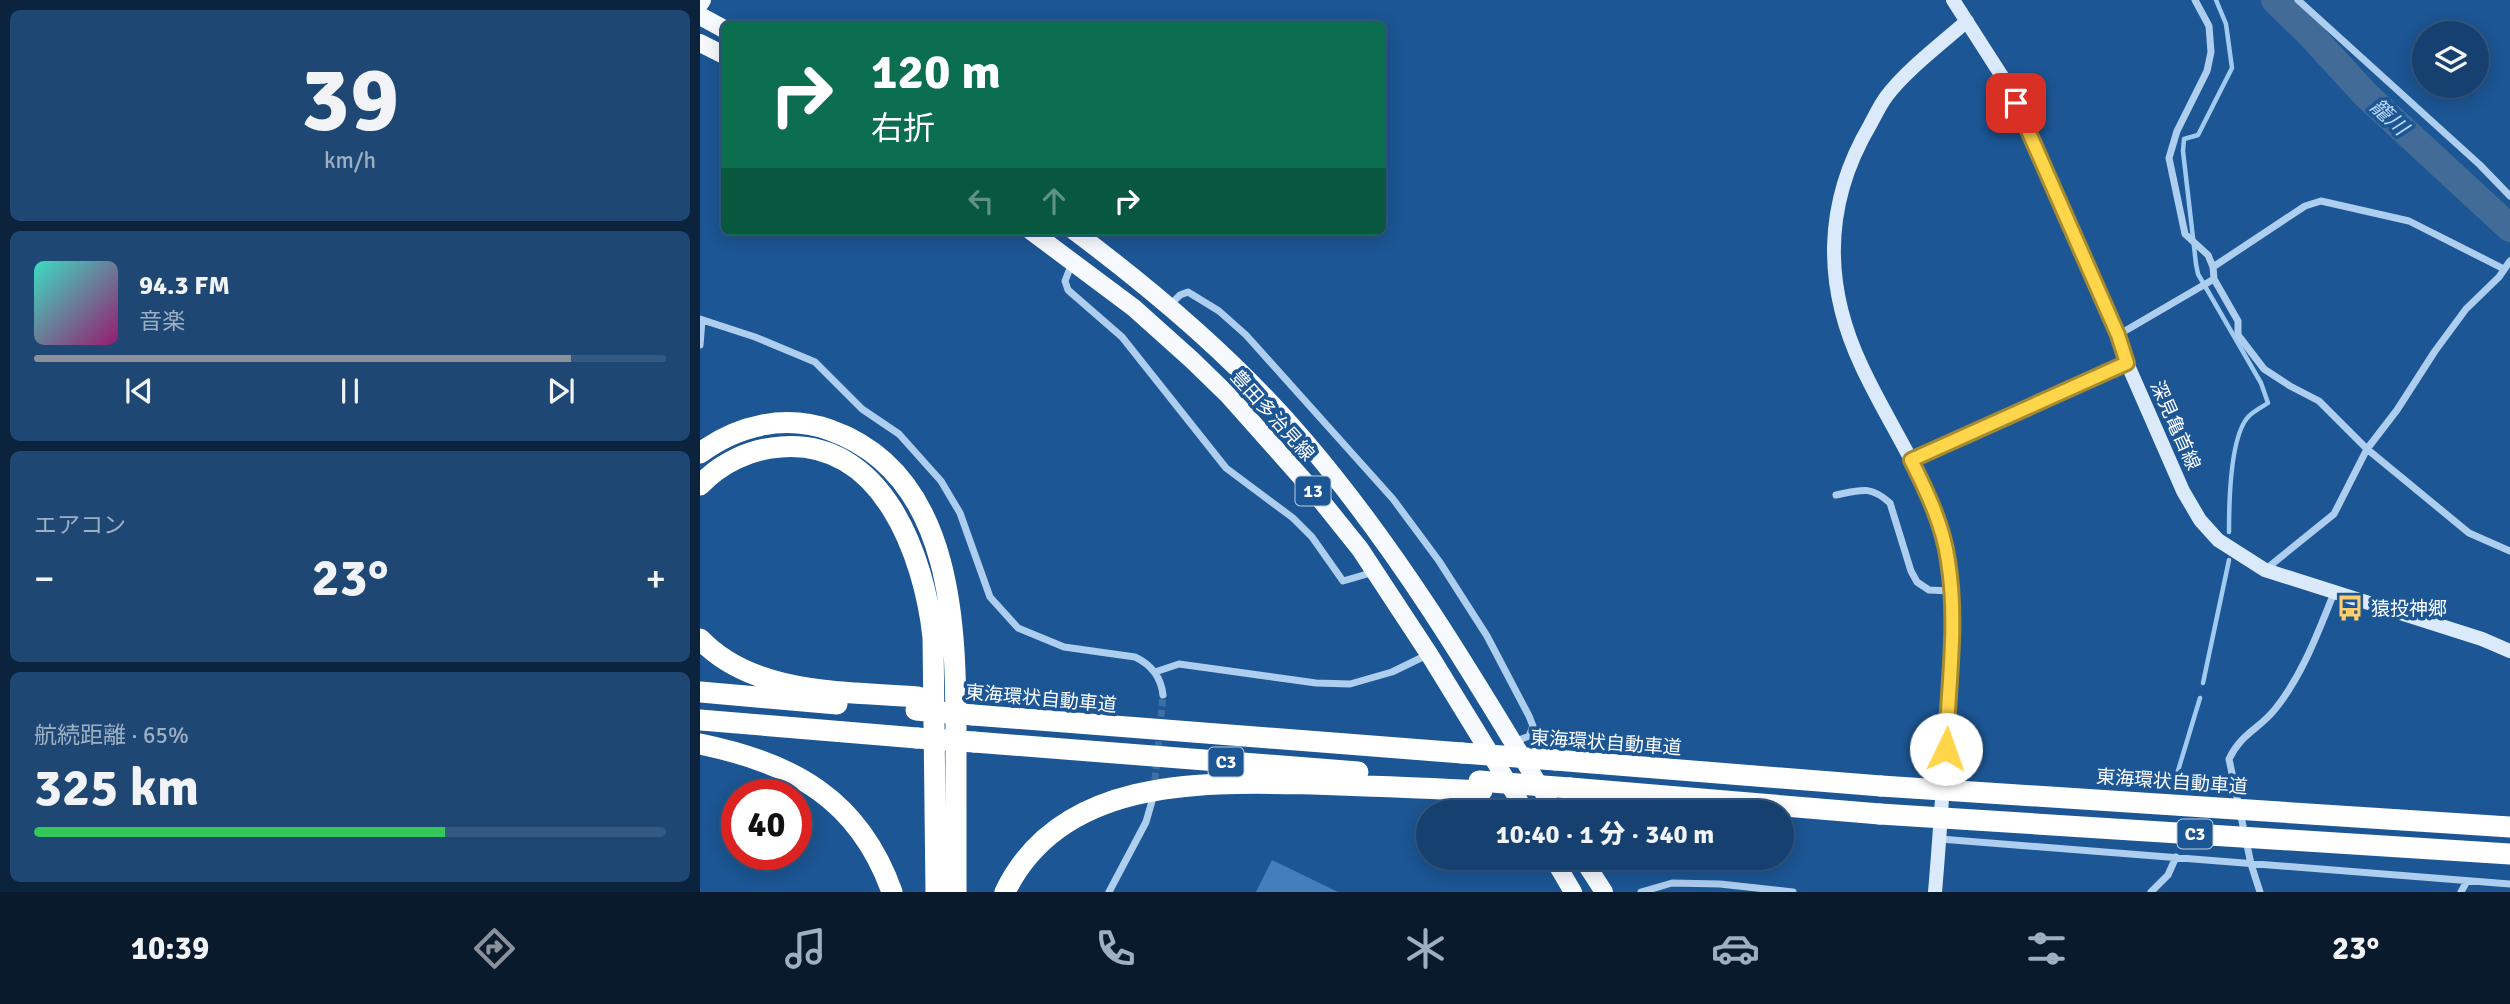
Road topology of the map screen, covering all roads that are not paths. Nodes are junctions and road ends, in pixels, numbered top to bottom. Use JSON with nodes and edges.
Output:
{"nodes":[{"id":1,"x":1953,"y":0,"type":"edge"},
{"id":2,"x":2195,"y":0,"type":"edge"},
{"id":3,"x":2298,"y":0,"type":"edge"},
{"id":4,"x":700,"y":16,"type":"edge"},
{"id":5,"x":1967,"y":22,"type":"junction"},
{"id":6,"x":721,"y":27,"type":"edge"},
{"id":7,"x":700,"y":43,"type":"edge"},
{"id":8,"x":721,"y":54,"type":"edge"},
{"id":9,"x":2510,"y":196,"type":"edge"},
{"id":10,"x":1037,"y":235,"type":"edge"},
{"id":11,"x":1079,"y":235,"type":"edge"},
{"id":12,"x":1073,"y":261,"type":"junction"},
{"id":13,"x":2507,"y":264,"type":"edge"},
{"id":14,"x":2213,"y":267,"type":"junction"},
{"id":15,"x":2212,"y":280,"type":"junction"},
{"id":16,"x":1169,"y":306,"type":"junction"},
{"id":17,"x":701,"y":320,"type":"edge"},
{"id":18,"x":2118,"y":335,"type":"junction"},
{"id":19,"x":700,"y":345,"type":"edge"},
{"id":20,"x":2127,"y":363,"type":"junction"},
{"id":21,"x":2367,"y":449,"type":"junction"},
{"id":22,"x":700,"y":453,"type":"edge"},
{"id":23,"x":1911,"y":460,"type":"junction"},
{"id":24,"x":700,"y":485,"type":"edge"},
{"id":25,"x":1836,"y":495,"type":"dead end"},
{"id":26,"x":2510,"y":551,"type":"edge"},
{"id":27,"x":2265,"y":570,"type":"junction"},
{"id":28,"x":1375,"y":572,"type":"junction"},
{"id":29,"x":1952,"y":591,"type":"junction"},
{"id":30,"x":2334,"y":593,"type":"junction"},
{"id":31,"x":700,"y":639,"type":"edge"},
{"id":32,"x":2510,"y":651,"type":"edge"},
{"id":33,"x":1429,"y":654,"type":"junction"},
{"id":34,"x":1156,"y":672,"type":"junction"},
{"id":35,"x":700,"y":692,"type":"edge"},
{"id":36,"x":1163,"y":695,"type":"tunnel mouth"},
{"id":37,"x":917,"y":704,"type":"junction"},
{"id":38,"x":700,"y":720,"type":"edge"},
{"id":39,"x":1514,"y":743,"type":"junction"},
{"id":40,"x":700,"y":744,"type":"edge"},
{"id":41,"x":1481,"y":786,"type":"junction"},
{"id":42,"x":1519,"y":800,"type":"edge"},
{"id":43,"x":1548,"y":800,"type":"edge"},
{"id":44,"x":1153,"y":801,"type":"tunnel mouth"},
{"id":45,"x":2510,"y":827,"type":"edge"},
{"id":46,"x":1940,"y":839,"type":"junction"},
{"id":47,"x":2510,"y":854,"type":"edge"},
{"id":48,"x":2176,"y":857,"type":"junction"},
{"id":49,"x":2251,"y":864,"type":"junction"},
{"id":50,"x":1560,"y":870,"type":"edge"},
{"id":51,"x":1590,"y":870,"type":"edge"},
{"id":52,"x":2467,"y":881,"type":"junction"},
{"id":53,"x":2510,"y":884,"type":"edge"},
{"id":54,"x":892,"y":892,"type":"edge"},
{"id":55,"x":936,"y":892,"type":"edge"},
{"id":56,"x":956,"y":892,"type":"edge"},
{"id":57,"x":1005,"y":892,"type":"edge"},
{"id":58,"x":1109,"y":892,"type":"edge"},
{"id":59,"x":1573,"y":892,"type":"edge"},
{"id":60,"x":1604,"y":892,"type":"edge"},
{"id":61,"x":1641,"y":892,"type":"edge"},
{"id":62,"x":1793,"y":892,"type":"edge"},
{"id":63,"x":1935,"y":892,"type":"edge"},
{"id":64,"x":2151,"y":892,"type":"edge"},
{"id":65,"x":2260,"y":892,"type":"edge"},
{"id":66,"x":2461,"y":892,"type":"edge"}],
"edges":[{"from":1,"to":5,"type":"street","name":"深見亀首線"},
{"from":2,"to":14,"type":"street"},
{"from":3,"to":9,"type":"street"},
{"from":4,"to":6,"type":"main road"},
{"from":5,"to":18,"type":"street","name":"深見亀首線"},
{"from":5,"to":23,"type":"street"},
{"from":7,"to":8,"type":"main road"},
{"from":10,"to":12,"type":"main road","name":"豊田多治見線","number":"13"},
{"from":11,"to":16,"type":"main road","name":"豊田多治見線","number":"13"},
{"from":12,"to":28,"type":"main road","name":"豊田多治見線","number":"13"},
{"from":12,"to":28,"type":"street"},
{"from":13,"to":14,"type":"street"},
{"from":13,"to":21,"type":"street"},
{"from":14,"to":15,"type":"street"},
{"from":15,"to":18,"type":"street"},
{"from":15,"to":21,"type":"street"},
{"from":16,"to":39,"type":"main road","name":"豊田多治見線","number":"13"},
{"from":16,"to":39,"type":"street"},
{"from":17,"to":19,"type":"street"},
{"from":17,"to":34,"type":"street"},
{"from":18,"to":20,"type":"street","name":"深見亀首線"},
{"from":20,"to":23,"type":"street"},
{"from":20,"to":27,"type":"street","name":"深見亀首線"},
{"from":21,"to":26,"type":"street"},
{"from":21,"to":27,"type":"street"},
{"from":22,"to":56,"type":"highway"},
{"from":23,"to":29,"type":"street"},
{"from":24,"to":55,"type":"highway"},
{"from":25,"to":29,"type":"street"},
{"from":27,"to":30,"type":"street","name":"深見亀首線"},
{"from":28,"to":33,"type":"main road","name":"豊田多治見線","number":"13"},
{"from":29,"to":46,"type":"street"},
{"from":30,"to":32,"type":"street","name":"深見亀首線"},
{"from":30,"to":49,"type":"street"},
{"from":31,"to":37,"type":"highway"},
{"from":33,"to":34,"type":"street"},
{"from":33,"to":42,"type":"main road","name":"豊田多治見線","number":"13"},
{"from":34,"to":36,"type":"street"},
{"from":35,"to":37,"type":"highway","name":"東海環状自動車道","number":"C3"},
{"from":37,"to":45,"type":"highway","name":"東海環状自動車道","number":"C3","bridge":true},
{"from":38,"to":41,"type":"highway","number":"C3","bridge":true},
{"from":39,"to":43,"type":"main road","name":"豊田多治見線","number":"13"},
{"from":40,"to":54,"type":"highway"},
{"from":41,"to":47,"type":"highway","number":"C3","bridge":true},
{"from":41,"to":57,"type":"highway"},
{"from":44,"to":58,"type":"street"},
{"from":46,"to":48,"type":"street"},
{"from":46,"to":63,"type":"street"},
{"from":48,"to":49,"type":"street"},
{"from":48,"to":64,"type":"street"},
{"from":49,"to":52,"type":"street"},
{"from":49,"to":65,"type":"street"},
{"from":50,"to":59,"type":"main road"},
{"from":51,"to":60,"type":"main road"},
{"from":52,"to":53,"type":"street"},
{"from":52,"to":66,"type":"street"},
{"from":61,"to":62,"type":"street"}]}
